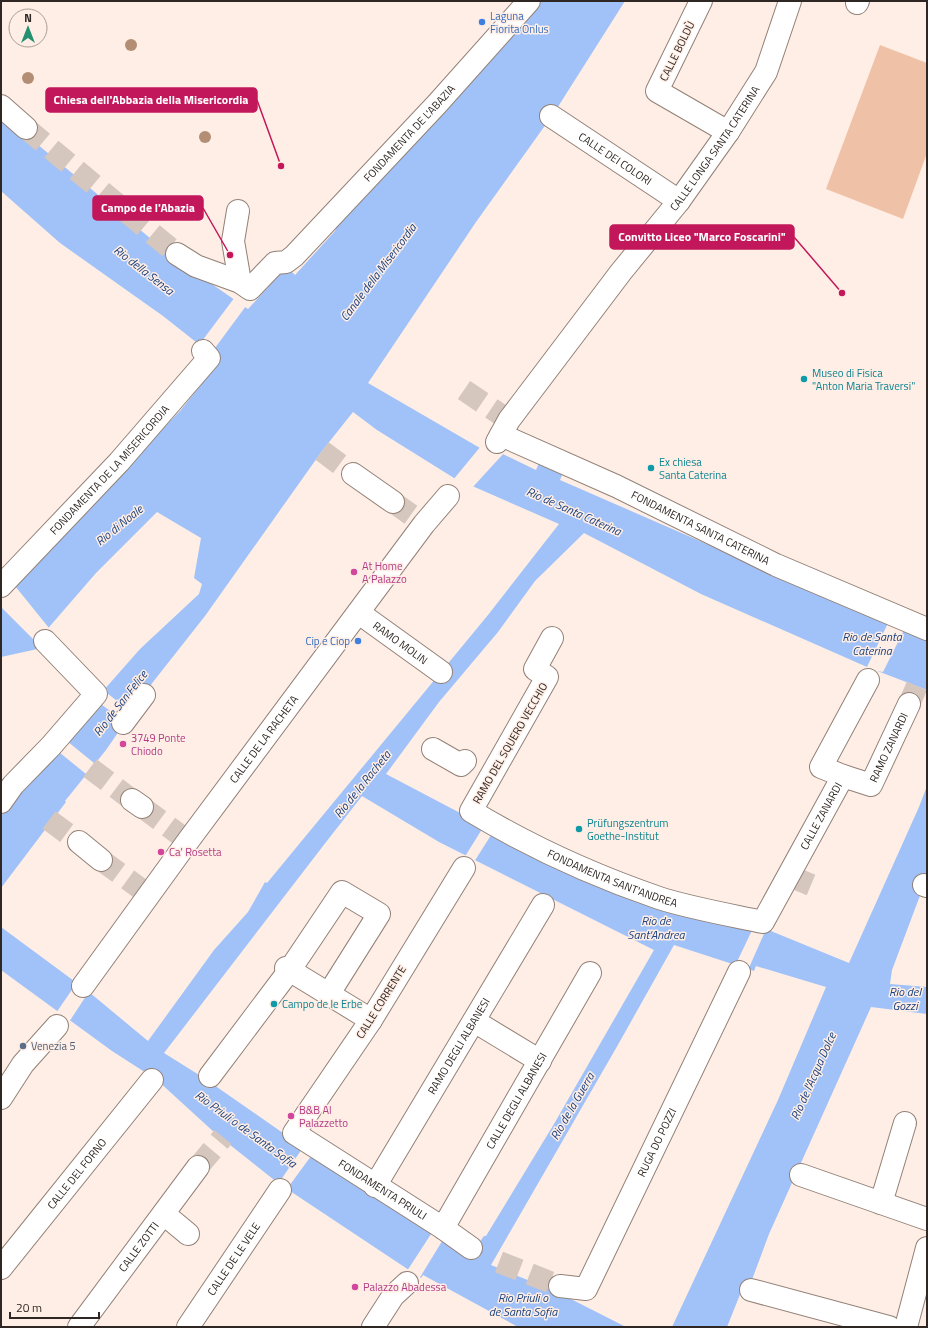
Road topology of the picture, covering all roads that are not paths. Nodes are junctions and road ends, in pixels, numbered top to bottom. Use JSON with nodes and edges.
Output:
{"nodes":[{"id":1,"x":529,"y":1,"type":"edge"},
{"id":2,"x":701,"y":1,"type":"edge"},
{"id":3,"x":790,"y":1,"type":"edge"},
{"id":4,"x":1,"y":106,"type":"edge"},
{"id":5,"x":551,"y":116,"type":"dead end"},
{"id":6,"x":26,"y":128,"type":"tunnel mouth"},
{"id":7,"x":728,"y":132,"type":"junction"},
{"id":8,"x":679,"y":201,"type":"junction"},
{"id":9,"x":238,"y":211,"type":"dead end"},
{"id":10,"x":177,"y":254,"type":"tunnel mouth"},
{"id":11,"x":240,"y":282,"type":"junction"},
{"id":12,"x":203,"y":351,"type":"dead end"},
{"id":13,"x":499,"y":438,"type":"joint"},
{"id":14,"x":353,"y":474,"type":"tunnel mouth"},
{"id":15,"x":448,"y":496,"type":"dead end"},
{"id":16,"x":393,"y":502,"type":"tunnel mouth"},
{"id":17,"x":1,"y":586,"type":"edge"},
{"id":18,"x":359,"y":613,"type":"junction"},
{"id":19,"x":927,"y":629,"type":"edge"},
{"id":20,"x":552,"y":638,"type":"dead end"},
{"id":21,"x":45,"y":641,"type":"dead end"},
{"id":22,"x":441,"y":672,"type":"dead end"},
{"id":23,"x":868,"y":680,"type":"dead end"},
{"id":24,"x":144,"y":694,"type":"dead end"},
{"id":25,"x":909,"y":704,"type":"tunnel mouth"},
{"id":26,"x":123,"y":723,"type":"dead end"},
{"id":27,"x":433,"y":749,"type":"dead end"},
{"id":28,"x":465,"y":761,"type":"dead end"},
{"id":29,"x":843,"y":776,"type":"junction"},
{"id":30,"x":1,"y":802,"type":"edge"},
{"id":31,"x":471,"y":811,"type":"joint"},
{"id":32,"x":79,"y":842,"type":"tunnel mouth"},
{"id":33,"x":100,"y":860,"type":"tunnel mouth"},
{"id":34,"x":464,"y":868,"type":"dead end"},
{"id":35,"x":542,"y":905,"type":"dead end"},
{"id":36,"x":763,"y":922,"type":"joint"},
{"id":37,"x":287,"y":969,"type":"junction"},
{"id":38,"x":590,"y":972,"type":"dead end"},
{"id":39,"x":739,"y":972,"type":"dead end"},
{"id":40,"x":83,"y":986,"type":"dead end"},
{"id":41,"x":328,"y":995,"type":"junction"},
{"id":42,"x":371,"y":1020,"type":"junction"},
{"id":43,"x":474,"y":1021,"type":"junction"},
{"id":44,"x":57,"y":1026,"type":"dead end"},
{"id":45,"x":540,"y":1061,"type":"junction"},
{"id":46,"x":210,"y":1076,"type":"dead end"},
{"id":47,"x":152,"y":1080,"type":"dead end"},
{"id":48,"x":1,"y":1098,"type":"edge"},
{"id":49,"x":905,"y":1123,"type":"dead end"},
{"id":50,"x":294,"y":1133,"type":"joint"},
{"id":51,"x":198,"y":1167,"type":"tunnel mouth"},
{"id":52,"x":801,"y":1175,"type":"dead end"},
{"id":53,"x":375,"y":1186,"type":"junction"},
{"id":54,"x":280,"y":1190,"type":"dead end"},
{"id":55,"x":881,"y":1203,"type":"junction"},
{"id":56,"x":164,"y":1214,"type":"junction"},
{"id":57,"x":927,"y":1219,"type":"edge"},
{"id":58,"x":443,"y":1228,"type":"junction"},
{"id":59,"x":188,"y":1234,"type":"dead end"},
{"id":60,"x":471,"y":1248,"type":"dead end"},
{"id":61,"x":927,"y":1248,"type":"edge"},
{"id":62,"x":1,"y":1268,"type":"edge"},
{"id":63,"x":407,"y":1283,"type":"dead end"},
{"id":64,"x":560,"y":1286,"type":"tunnel mouth"},
{"id":65,"x":751,"y":1290,"type":"dead end"},
{"id":66,"x":843,"y":1322,"type":"edge"},
{"id":67,"x":79,"y":1327,"type":"edge"},
{"id":68,"x":188,"y":1327,"type":"edge"},
{"id":69,"x":373,"y":1327,"type":"edge"},
{"id":70,"x":889,"y":1327,"type":"edge"},
{"id":71,"x":906,"y":1327,"type":"edge"}],
"edges":[{"from":1,"to":11,"type":"street","name":"FONDAMENTA DE L'ABAZIA"},
{"from":2,"to":7,"type":"street","name":"CALLE BOLDÙ"},
{"from":3,"to":7,"type":"street","name":"CALLE LONGA SANTA CATERINA"},
{"from":4,"to":6,"type":"street"},
{"from":5,"to":8,"type":"street","name":"CALLE DEI COLORI"},
{"from":7,"to":8,"type":"street","name":"CALLE LONGA SANTA CATERINA"},
{"from":8,"to":13,"type":"street","name":"CALLE LONGA SANTA CATERINA"},
{"from":9,"to":11,"type":"street"},
{"from":10,"to":11,"type":"street"},
{"from":12,"to":17,"type":"street","name":"FONDAMENTA DE LA MISERICORDIA"},
{"from":13,"to":19,"type":"street","name":"FONDAMENTA SANTA CATERINA"},
{"from":14,"to":16,"type":"street"},
{"from":15,"to":18,"type":"street","name":"CALLE DE LA RACHETA"},
{"from":18,"to":22,"type":"street","name":"RAMO MOLIN"},
{"from":18,"to":40,"type":"street","name":"CALLE DE LA RACHETA"},
{"from":20,"to":31,"type":"street","name":"RAMO DEL SQUERO VECCHIO"},
{"from":21,"to":30,"type":"street"},
{"from":23,"to":29,"type":"street","name":"CALLE ZANARDI"},
{"from":24,"to":26,"type":"street"},
{"from":25,"to":29,"type":"street","name":"RAMO ZANARDI"},
{"from":27,"to":28,"type":"street"},
{"from":29,"to":36,"type":"street","name":"CALLE ZANARDI"},
{"from":31,"to":36,"type":"street","name":"FONDAMENTA SANT'ANDREA"},
{"from":32,"to":33,"type":"street"},
{"from":34,"to":42,"type":"street","name":"CALLE CORRENTE"},
{"from":35,"to":43,"type":"street","name":"RAMO DEGLI ALBANESI"},
{"from":37,"to":41,"type":"street"},
{"from":37,"to":41,"type":"street"},
{"from":37,"to":46,"type":"street"},
{"from":38,"to":45,"type":"street","name":"CALLE DEGLI ALBANESI"},
{"from":39,"to":64,"type":"street","name":"RUGA DO POZZI"},
{"from":41,"to":42,"type":"street"},
{"from":42,"to":50,"type":"street","name":"CALLE CORRENTE"},
{"from":43,"to":45,"type":"street"},
{"from":43,"to":53,"type":"street","name":"RAMO DEGLI ALBANESI"},
{"from":44,"to":48,"type":"street"},
{"from":45,"to":58,"type":"street","name":"CALLE DEGLI ALBANESI"},
{"from":47,"to":62,"type":"street","name":"CALLE DEL FORNO"},
{"from":49,"to":55,"type":"street"},
{"from":50,"to":53,"type":"street","name":"FONDAMENTA PRIULI"},
{"from":51,"to":56,"type":"street","name":"CALLE ZOTTI"},
{"from":52,"to":55,"type":"street"},
{"from":53,"to":58,"type":"street","name":"FONDAMENTA PRIULI"},
{"from":54,"to":68,"type":"street","name":"CALLE DE LE VELE"},
{"from":55,"to":57,"type":"street"},
{"from":56,"to":59,"type":"street"},
{"from":56,"to":67,"type":"street","name":"CALLE ZOTTI"},
{"from":58,"to":60,"type":"street","name":"FONDAMENTA PRIULI"},
{"from":61,"to":71,"type":"street"},
{"from":63,"to":69,"type":"street"},
{"from":65,"to":66,"type":"street"},
{"from":66,"to":70,"type":"street"}]}
